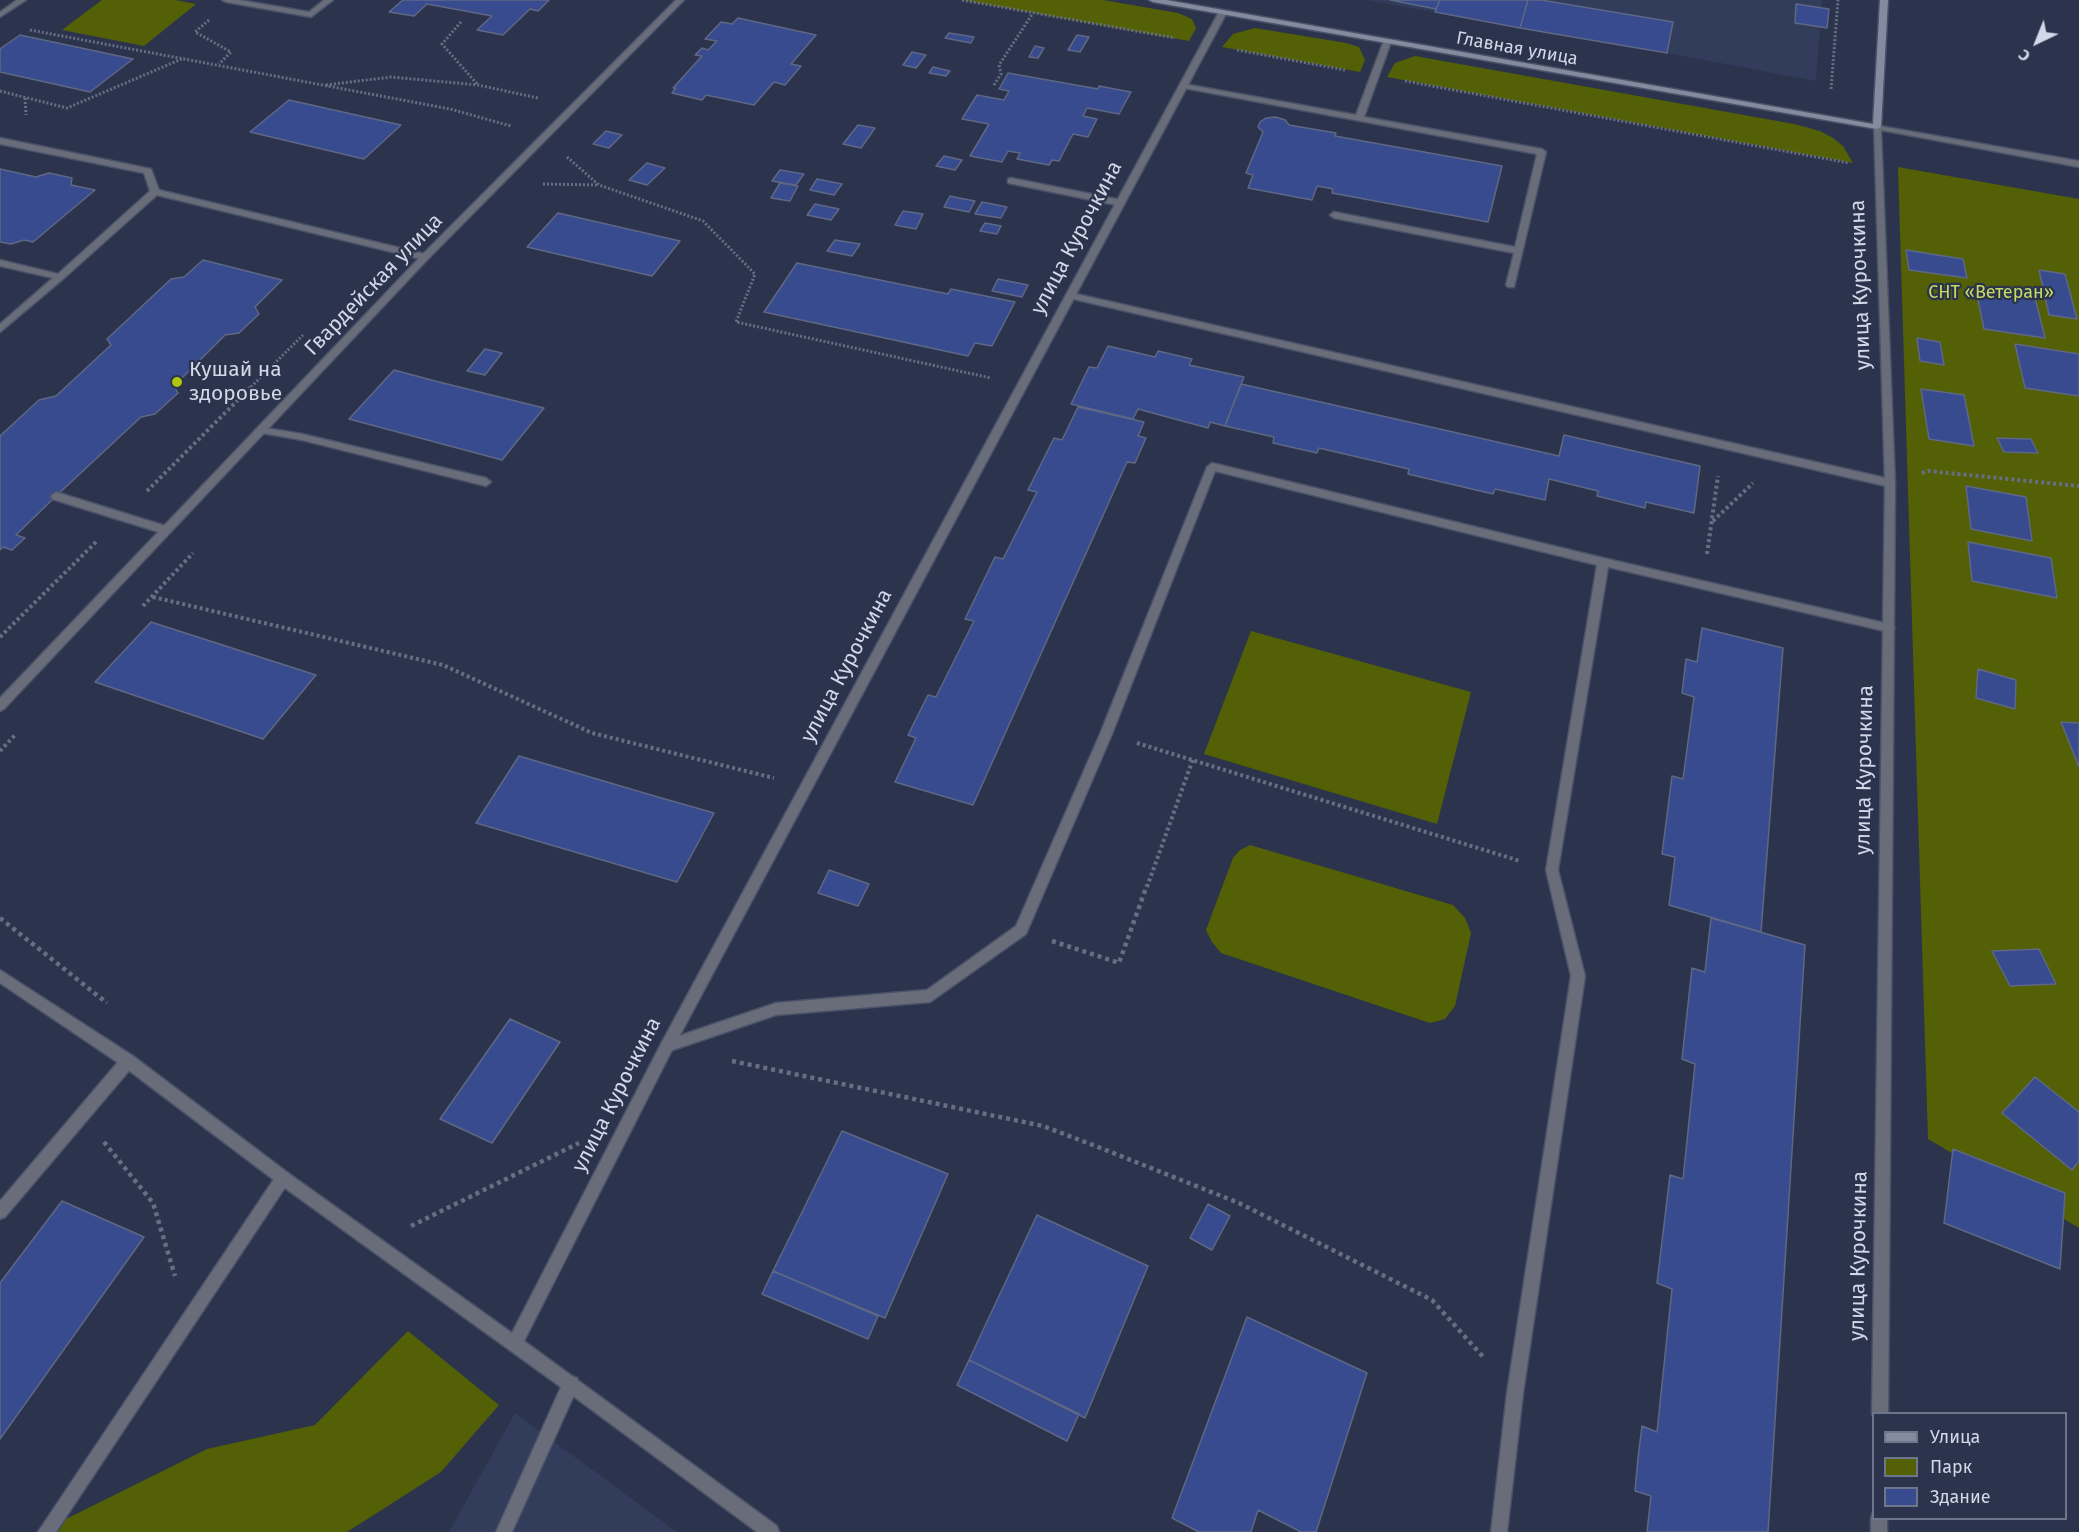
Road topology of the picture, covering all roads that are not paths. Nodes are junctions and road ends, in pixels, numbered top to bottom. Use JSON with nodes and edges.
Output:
{"nodes":[{"id":1,"x":22,"y":0,"type":"edge"},
{"id":2,"x":328,"y":0,"type":"edge"},
{"id":3,"x":680,"y":0,"type":"edge"},
{"id":4,"x":1153,"y":0,"type":"edge"},
{"id":5,"x":1884,"y":0,"type":"edge"},
{"id":6,"x":229,"y":1,"type":"edge"},
{"id":7,"x":1223,"y":12,"type":"junction"},
{"id":8,"x":0,"y":15,"type":"edge"},
{"id":9,"x":1388,"y":42,"type":"junction"},
{"id":10,"x":1184,"y":86,"type":"junction"},
{"id":11,"x":1359,"y":118,"type":"junction"},
{"id":12,"x":1877,"y":127,"type":"junction"},
{"id":13,"x":0,"y":141,"type":"edge"},
{"id":14,"x":2079,"y":164,"type":"edge"},
{"id":15,"x":1011,"y":181,"type":"dead end"},
{"id":16,"x":155,"y":192,"type":"junction"},
{"id":17,"x":1121,"y":203,"type":"junction"},
{"id":18,"x":1334,"y":215,"type":"dead end"},
{"id":19,"x":1519,"y":251,"type":"junction"},
{"id":20,"x":424,"y":257,"type":"junction"},
{"id":21,"x":0,"y":263,"type":"edge"},
{"id":22,"x":60,"y":277,"type":"junction"},
{"id":23,"x":1511,"y":285,"type":"dead end"},
{"id":24,"x":1072,"y":296,"type":"junction"},
{"id":25,"x":0,"y":330,"type":"edge"},
{"id":26,"x":260,"y":429,"type":"junction"},
{"id":27,"x":486,"y":482,"type":"dead end"},
{"id":28,"x":1890,"y":483,"type":"junction"},
{"id":29,"x":56,"y":496,"type":"dead end"},
{"id":30,"x":165,"y":530,"type":"junction"},
{"id":31,"x":1603,"y":562,"type":"junction"},
{"id":32,"x":1889,"y":628,"type":"junction"},
{"id":33,"x":0,"y":706,"type":"edge"},
{"id":34,"x":0,"y":976,"type":"edge"},
{"id":35,"x":667,"y":1046,"type":"junction"},
{"id":36,"x":128,"y":1061,"type":"junction"},
{"id":37,"x":283,"y":1178,"type":"junction"},
{"id":38,"x":0,"y":1212,"type":"edge"},
{"id":39,"x":515,"y":1344,"type":"junction"},
{"id":40,"x":571,"y":1384,"type":"junction"},
{"id":41,"x":1880,"y":1412,"type":"edge"},
{"id":42,"x":46,"y":1532,"type":"edge"},
{"id":43,"x":504,"y":1532,"type":"edge"},
{"id":44,"x":771,"y":1532,"type":"edge"},
{"id":45,"x":1499,"y":1532,"type":"edge"}],
"edges":[{"from":1,"to":8,"type":"street"},
{"from":2,"to":6,"type":"street"},
{"from":3,"to":20,"type":"street","name":"Гвардейская улица"},
{"from":4,"to":7,"type":"street","name":"Главная улица"},
{"from":5,"to":12,"type":"street"},
{"from":7,"to":9,"type":"street","name":"Главная улица"},
{"from":7,"to":10,"type":"street","name":"улица Курочкина"},
{"from":9,"to":11,"type":"street"},
{"from":9,"to":12,"type":"street","name":"Главная улица"},
{"from":10,"to":11,"type":"street"},
{"from":10,"to":17,"type":"street","name":"улица Курочкина"},
{"from":11,"to":19,"type":"street"},
{"from":12,"to":14,"type":"street"},
{"from":12,"to":28,"type":"street","name":"улица Курочкина"},
{"from":13,"to":16,"type":"street"},
{"from":15,"to":17,"type":"street"},
{"from":16,"to":20,"type":"street"},
{"from":16,"to":22,"type":"street"},
{"from":17,"to":24,"type":"street","name":"улица Курочкина"},
{"from":18,"to":19,"type":"street"},
{"from":19,"to":23,"type":"street"},
{"from":20,"to":26,"type":"street","name":"Гвардейская улица"},
{"from":21,"to":22,"type":"street"},
{"from":22,"to":25,"type":"street"},
{"from":24,"to":28,"type":"street"},
{"from":24,"to":35,"type":"street","name":"улица Курочкина"},
{"from":26,"to":27,"type":"street"},
{"from":26,"to":30,"type":"street","name":"Гвардейская улица"},
{"from":28,"to":32,"type":"street","name":"улица Курочкина"},
{"from":29,"to":30,"type":"street"},
{"from":30,"to":33,"type":"street","name":"Гвардейская улица"},
{"from":31,"to":32,"type":"street"},
{"from":31,"to":35,"type":"street"},
{"from":31,"to":45,"type":"street"},
{"from":32,"to":41,"type":"street","name":"улица Курочкина"},
{"from":34,"to":36,"type":"street"},
{"from":35,"to":39,"type":"street","name":"улица Курочкина"},
{"from":36,"to":37,"type":"street"},
{"from":36,"to":38,"type":"street"},
{"from":37,"to":39,"type":"street"},
{"from":37,"to":42,"type":"street"},
{"from":39,"to":40,"type":"street"},
{"from":40,"to":43,"type":"street"},
{"from":40,"to":44,"type":"street"}]}
